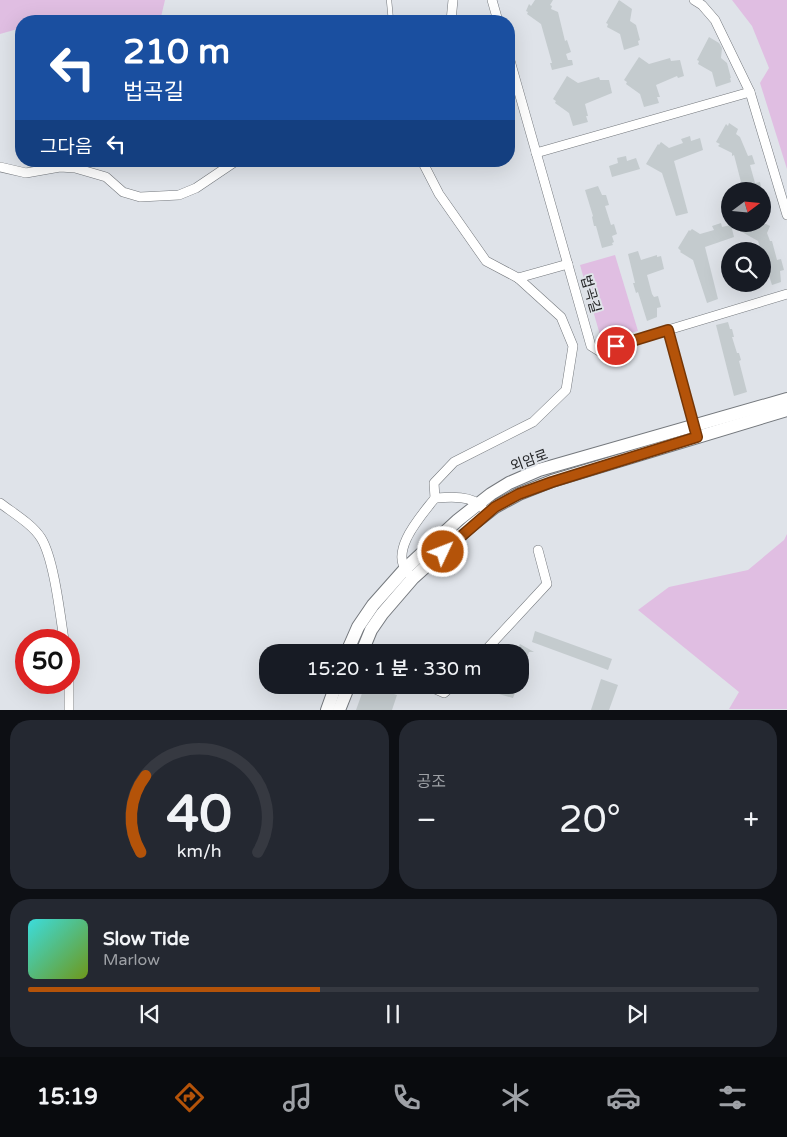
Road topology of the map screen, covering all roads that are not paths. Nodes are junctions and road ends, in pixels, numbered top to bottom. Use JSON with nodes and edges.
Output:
{"nodes":[{"id":1,"x":389,"y":0,"type":"edge"},
{"id":2,"x":453,"y":0,"type":"edge"},
{"id":3,"x":492,"y":0,"type":"edge"},
{"id":4,"x":694,"y":0,"type":"edge"},
{"id":5,"x":390,"y":15,"type":"edge"},
{"id":6,"x":452,"y":15,"type":"edge"},
{"id":7,"x":496,"y":15,"type":"edge"},
{"id":8,"x":515,"y":78,"type":"edge"},
{"id":9,"x":750,"y":92,"type":"junction"},
{"id":10,"x":536,"y":153,"type":"junction"},
{"id":11,"x":0,"y":167,"type":"edge"},
{"id":12,"x":60,"y":167,"type":"edge"},
{"id":13,"x":60,"y":167,"type":"edge"},
{"id":14,"x":227,"y":167,"type":"edge"},
{"id":15,"x":425,"y":167,"type":"edge"},
{"id":16,"x":787,"y":215,"type":"edge"},
{"id":17,"x":568,"y":264,"type":"junction"},
{"id":18,"x":518,"y":278,"type":"junction"},
{"id":19,"x":787,"y":294,"type":"edge"},
{"id":20,"x":668,"y":330,"type":"junction"},
{"id":21,"x":787,"y":399,"type":"edge"},
{"id":22,"x":787,"y":410,"type":"edge"},
{"id":23,"x":696,"y":432,"type":"junction"},
{"id":24,"x":435,"y":498,"type":"junction"},
{"id":25,"x":0,"y":503,"type":"edge"},
{"id":26,"x":483,"y":508,"type":"junction"},
{"id":27,"x":538,"y":550,"type":"dead end"},
{"id":28,"x":409,"y":574,"type":"junction"},
{"id":29,"x":62,"y":629,"type":"edge"},
{"id":30,"x":351,"y":644,"type":"edge"},
{"id":31,"x":365,"y":644,"type":"edge"},
{"id":32,"x":491,"y":644,"type":"edge"},
{"id":33,"x":69,"y":694,"type":"edge"},
{"id":34,"x":333,"y":694,"type":"edge"},
{"id":35,"x":345,"y":694,"type":"edge"},
{"id":36,"x":69,"y":710,"type":"edge"},
{"id":37,"x":327,"y":710,"type":"edge"},
{"id":38,"x":339,"y":710,"type":"edge"}],
"edges":[{"from":1,"to":5,"type":"lane"},
{"from":2,"to":6,"type":"street"},
{"from":3,"to":7,"type":"street"},
{"from":4,"to":9,"type":"street"},
{"from":8,"to":10,"type":"street"},
{"from":9,"to":10,"type":"street"},
{"from":9,"to":16,"type":"street"},
{"from":10,"to":17,"type":"street"},
{"from":11,"to":12,"type":"street"},
{"from":13,"to":14,"type":"street"},
{"from":15,"to":18,"type":"street"},
{"from":17,"to":18,"type":"street","name":"법곡길"},
{"from":17,"to":20,"type":"street","name":"법곡길"},
{"from":18,"to":24,"type":"street"},
{"from":19,"to":20,"type":"street"},
{"from":20,"to":23,"type":"street"},
{"from":21,"to":23,"type":"main road","name":"외암로"},
{"from":22,"to":23,"type":"main road","name":"외암로"},
{"from":23,"to":26,"type":"main road","name":"외암로"},
{"from":24,"to":26,"type":"street"},
{"from":24,"to":28,"type":"street"},
{"from":25,"to":29,"type":"street"},
{"from":26,"to":28,"type":"main road","name":"외암로"},
{"from":27,"to":32,"type":"street"},
{"from":28,"to":30,"type":"main road","name":"외암로"},
{"from":28,"to":31,"type":"main road","name":"외암로"},
{"from":33,"to":36,"type":"street"},
{"from":34,"to":37,"type":"main road"},
{"from":35,"to":38,"type":"main road"}]}
